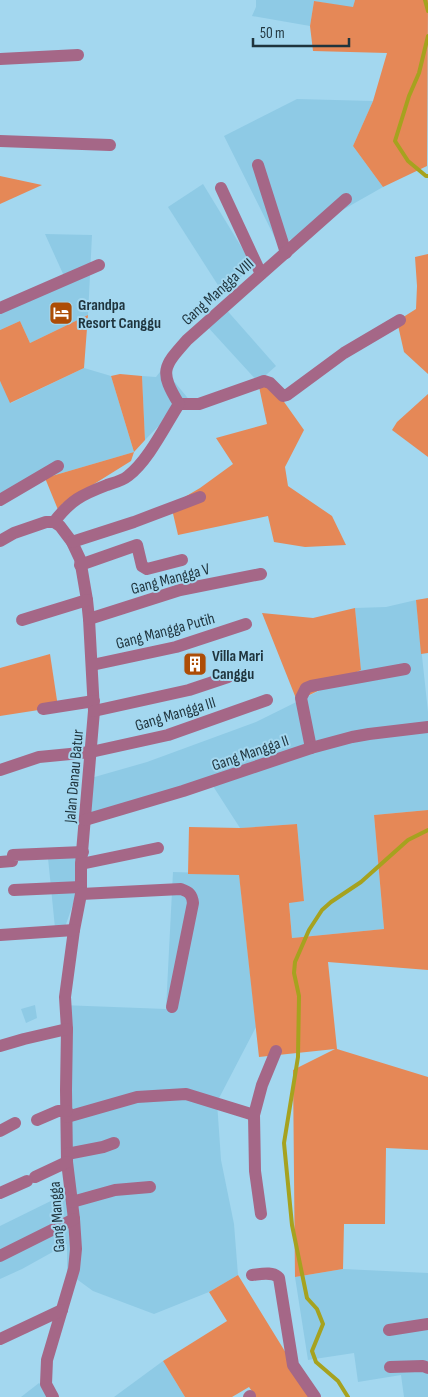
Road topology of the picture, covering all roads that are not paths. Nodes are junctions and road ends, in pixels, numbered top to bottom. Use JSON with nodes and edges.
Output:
{"nodes":[{"id":1,"x":78,"y":55,"type":"dead end"},
{"id":2,"x":0,"y":59,"type":"edge"},
{"id":3,"x":0,"y":141,"type":"edge"},
{"id":4,"x":110,"y":146,"type":"dead end"},
{"id":5,"x":258,"y":165,"type":"dead end"},
{"id":6,"x":221,"y":188,"type":"dead end"},
{"id":7,"x":346,"y":199,"type":"dead end"},
{"id":8,"x":286,"y":253,"type":"junction"},
{"id":9,"x":99,"y":265,"type":"dead end"},
{"id":10,"x":261,"y":274,"type":"junction"},
{"id":11,"x":0,"y":308,"type":"edge"},
{"id":12,"x":400,"y":320,"type":"dead end"},
{"id":13,"x":179,"y":404,"type":"junction"},
{"id":14,"x":58,"y":466,"type":"dead end"},
{"id":15,"x":200,"y":497,"type":"dead end"},
{"id":16,"x":0,"y":500,"type":"edge"},
{"id":17,"x":54,"y":522,"type":"junction"},
{"id":18,"x":0,"y":541,"type":"edge"},
{"id":19,"x":72,"y":542,"type":"junction"},
{"id":20,"x":182,"y":560,"type":"dead end"},
{"id":21,"x":80,"y":564,"type":"junction"},
{"id":22,"x":261,"y":574,"type":"dead end"},
{"id":23,"x":87,"y":600,"type":"junction"},
{"id":24,"x":89,"y":619,"type":"junction"},
{"id":25,"x":22,"y":620,"type":"dead end"},
{"id":26,"x":246,"y":624,"type":"dead end"},
{"id":27,"x":92,"y":665,"type":"junction"},
{"id":28,"x":405,"y":669,"type":"dead end"},
{"id":29,"x":228,"y":677,"type":"dead end"},
{"id":30,"x":267,"y":700,"type":"dead end"},
{"id":31,"x":94,"y":706,"type":"junction"},
{"id":32,"x":43,"y":708,"type":"dead end"},
{"id":33,"x":428,"y":727,"type":"edge"},
{"id":34,"x":311,"y":748,"type":"junction"},
{"id":35,"x":91,"y":752,"type":"junction"},
{"id":36,"x":0,"y":770,"type":"edge"},
{"id":37,"x":85,"y":820,"type":"junction"},
{"id":38,"x":158,"y":848,"type":"dead end"},
{"id":39,"x":82,"y":858,"type":"junction"},
{"id":40,"x":0,"y":862,"type":"edge"},
{"id":41,"x":14,"y":890,"type":"dead end"},
{"id":42,"x":81,"y":890,"type":"junction"},
{"id":43,"x":74,"y":930,"type":"junction"},
{"id":44,"x":0,"y":935,"type":"edge"},
{"id":45,"x":172,"y":1008,"type":"dead end"},
{"id":46,"x":67,"y":1029,"type":"junction"},
{"id":47,"x":0,"y":1046,"type":"edge"},
{"id":48,"x":276,"y":1051,"type":"dead end"},
{"id":49,"x":67,"y":1114,"type":"junction"},
{"id":50,"x":254,"y":1115,"type":"junction"},
{"id":51,"x":37,"y":1120,"type":"dead end"},
{"id":52,"x":14,"y":1123,"type":"dead end"},
{"id":53,"x":0,"y":1131,"type":"edge"},
{"id":54,"x":114,"y":1143,"type":"dead end"},
{"id":55,"x":67,"y":1158,"type":"junction"},
{"id":56,"x":150,"y":1187,"type":"dead end"},
{"id":57,"x":0,"y":1193,"type":"edge"},
{"id":58,"x":72,"y":1202,"type":"junction"},
{"id":59,"x":261,"y":1214,"type":"dead end"},
{"id":60,"x":74,"y":1219,"type":"junction"},
{"id":61,"x":0,"y":1256,"type":"edge"},
{"id":62,"x":252,"y":1275,"type":"dead end"},
{"id":63,"x":62,"y":1310,"type":"junction"},
{"id":64,"x":428,"y":1324,"type":"edge"},
{"id":65,"x":389,"y":1330,"type":"dead end"},
{"id":66,"x":0,"y":1340,"type":"edge"},
{"id":67,"x":390,"y":1368,"type":"dead end"},
{"id":68,"x":428,"y":1368,"type":"edge"},
{"id":69,"x":53,"y":1397,"type":"edge"},
{"id":70,"x":315,"y":1397,"type":"edge"}],
"edges":[{"from":1,"to":2,"type":"street"},
{"from":3,"to":4,"type":"street"},
{"from":5,"to":8,"type":"street"},
{"from":6,"to":10,"type":"street"},
{"from":7,"to":8,"type":"street","name":"Gang Mangga VIII"},
{"from":8,"to":10,"type":"street","name":"Gang Mangga VIII"},
{"from":9,"to":11,"type":"street"},
{"from":10,"to":13,"type":"street","name":"Gang Mangga VIII"},
{"from":12,"to":13,"type":"street"},
{"from":13,"to":17,"type":"street"},
{"from":14,"to":16,"type":"street"},
{"from":15,"to":19,"type":"street"},
{"from":17,"to":18,"type":"street"},
{"from":17,"to":19,"type":"street","name":"Jalan Danau Batur"},
{"from":19,"to":21,"type":"street","name":"Jalan Danau Batur"},
{"from":20,"to":21,"type":"street"},
{"from":21,"to":23,"type":"street","name":"Jalan Danau Batur"},
{"from":22,"to":24,"type":"street","name":"Gang Mangga V"},
{"from":23,"to":24,"type":"street","name":"Jalan Danau Batur"},
{"from":23,"to":25,"type":"street"},
{"from":24,"to":27,"type":"street","name":"Jalan Danau Batur"},
{"from":26,"to":27,"type":"street","name":"Gang Mangga Putih"},
{"from":27,"to":31,"type":"street","name":"Jalan Danau Batur"},
{"from":28,"to":34,"type":"street"},
{"from":29,"to":31,"type":"street"},
{"from":30,"to":35,"type":"street","name":"Gang Mangga III"},
{"from":31,"to":32,"type":"street"},
{"from":31,"to":35,"type":"street","name":"Jalan Danau Batur"},
{"from":33,"to":34,"type":"street","name":"Gang Mangga II"},
{"from":34,"to":37,"type":"street","name":"Gang Mangga II"},
{"from":35,"to":36,"type":"street","name":"Gang Mangga III"},
{"from":35,"to":37,"type":"street","name":"Jalan Danau Batur"},
{"from":37,"to":39,"type":"street","name":"Jalan Danau Batur"},
{"from":38,"to":39,"type":"street"},
{"from":39,"to":40,"type":"street"},
{"from":39,"to":42,"type":"street","name":"Jalan Danau Batur"},
{"from":41,"to":42,"type":"street"},
{"from":42,"to":43,"type":"street","name":"Jalan Danau Batur"},
{"from":42,"to":45,"type":"street"},
{"from":43,"to":44,"type":"street"},
{"from":43,"to":46,"type":"street","name":"Jalan Danau Batur"},
{"from":46,"to":47,"type":"street"},
{"from":46,"to":49,"type":"street","name":"Gang Mangga"},
{"from":48,"to":50,"type":"street"},
{"from":49,"to":50,"type":"street"},
{"from":49,"to":51,"type":"street"},
{"from":49,"to":55,"type":"street","name":"Gang Mangga"},
{"from":50,"to":59,"type":"street"},
{"from":52,"to":53,"type":"street"},
{"from":54,"to":55,"type":"street"},
{"from":55,"to":57,"type":"street"},
{"from":55,"to":58,"type":"street","name":"Gang Mangga"},
{"from":56,"to":58,"type":"street"},
{"from":58,"to":60,"type":"street","name":"Gang Mangga"},
{"from":60,"to":61,"type":"street"},
{"from":60,"to":63,"type":"street","name":"Gang Mangga"},
{"from":62,"to":70,"type":"street"},
{"from":63,"to":66,"type":"street"},
{"from":63,"to":69,"type":"street","name":"Gang Mangga"},
{"from":64,"to":65,"type":"street"},
{"from":67,"to":68,"type":"street"}]}
